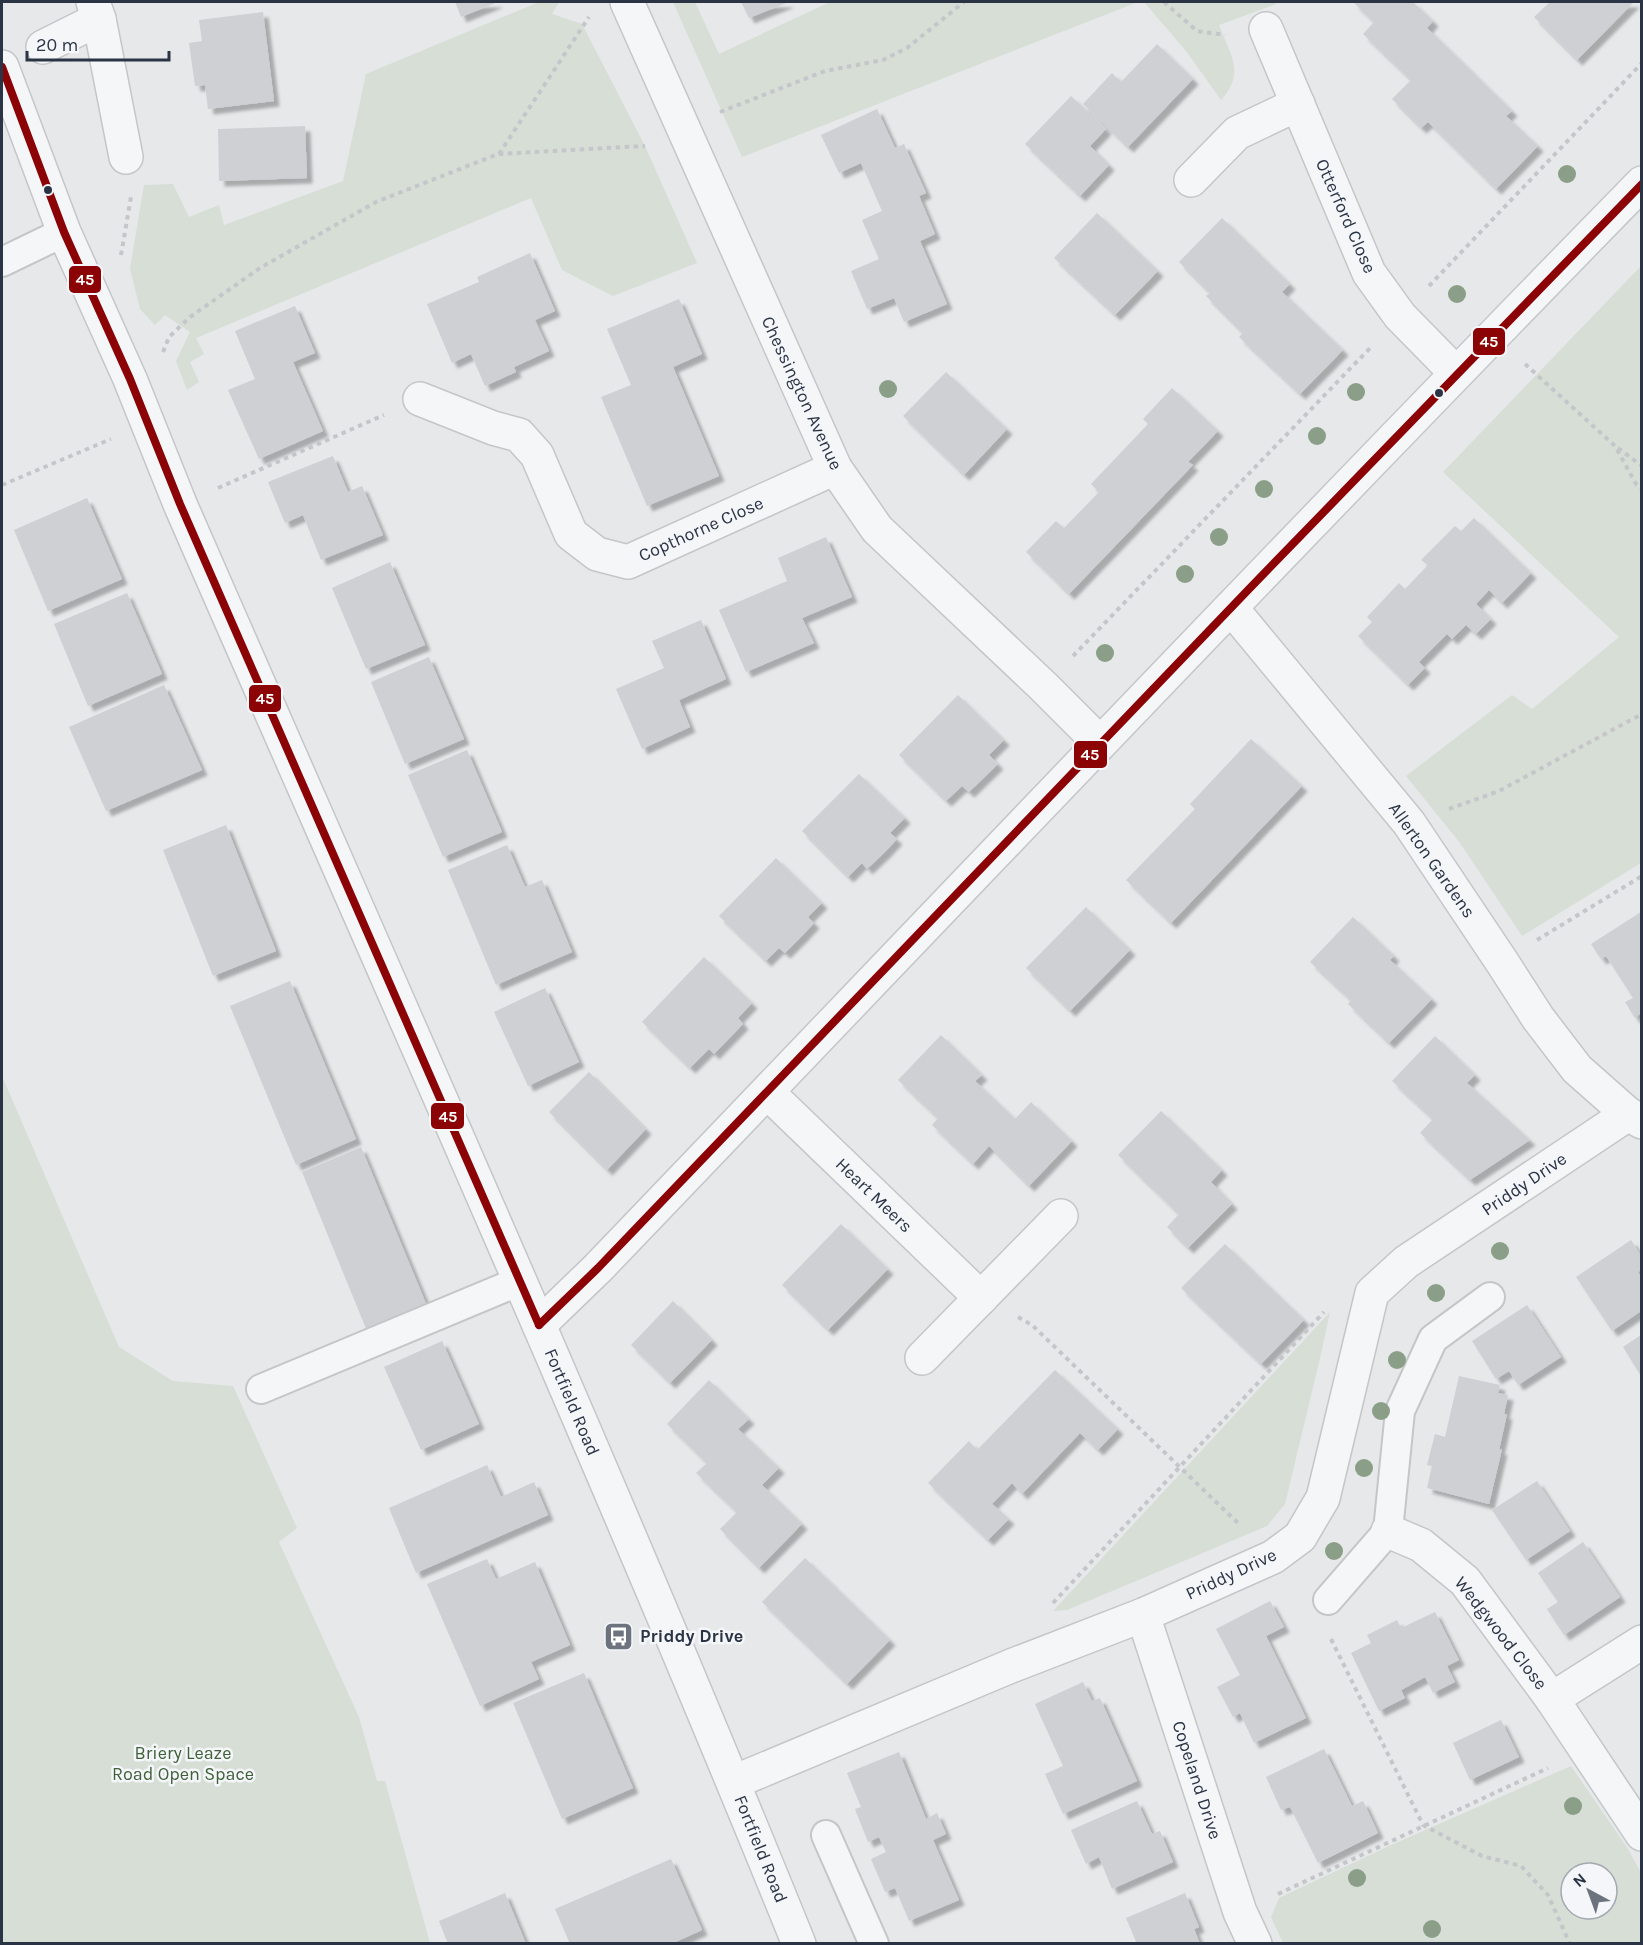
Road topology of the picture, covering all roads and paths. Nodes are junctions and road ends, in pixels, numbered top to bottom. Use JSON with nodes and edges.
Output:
{"nodes":[{"id":1,"x":627,"y":2,"type":"edge"},
{"id":2,"x":964,"y":2,"type":"edge"},
{"id":3,"x":596,"y":9,"type":"dead end"},
{"id":4,"x":96,"y":10,"type":"edge"},
{"id":5,"x":1266,"y":29,"type":"dead end"},
{"id":6,"x":43,"y":47,"type":"dead end"},
{"id":7,"x":1641,"y":63,"type":"edge"},
{"id":8,"x":2,"y":67,"type":"edge"},
{"id":9,"x":1298,"y":104,"type":"junction"},
{"id":10,"x":683,"y":129,"type":"junction"},
{"id":11,"x":498,"y":154,"type":"junction"},
{"id":12,"x":126,"y":157,"type":"joint"},
{"id":13,"x":1191,"y":180,"type":"dead end"},
{"id":14,"x":1641,"y":183,"type":"edge"},
{"id":15,"x":64,"y":232,"type":"junction"},
{"id":16,"x":120,"y":260,"type":"dead end"},
{"id":17,"x":2,"y":262,"type":"edge"},
{"id":18,"x":1400,"y":316,"type":"junction"},
{"id":19,"x":1494,"y":335,"type":"junction"},
{"id":20,"x":1456,"y":373,"type":"junction"},
{"id":21,"x":130,"y":379,"type":"junction"},
{"id":22,"x":420,"y":399,"type":"joint"},
{"id":23,"x":117,"y":436,"type":"dead end"},
{"id":24,"x":1615,"y":446,"type":"junction"},
{"id":25,"x":1641,"y":466,"type":"edge"},
{"id":26,"x":835,"y":468,"type":"junction"},
{"id":27,"x":2,"y":485,"type":"edge"},
{"id":28,"x":1641,"y":489,"type":"edge"},
{"id":29,"x":180,"y":504,"type":"junction"},
{"id":30,"x":1232,"y":609,"type":"junction"},
{"id":31,"x":1044,"y":687,"type":"junction"},
{"id":32,"x":1641,"y":714,"type":"edge"},
{"id":33,"x":1100,"y":742,"type":"junction"},
{"id":34,"x":1409,"y":823,"type":"junction"},
{"id":35,"x":1641,"y":876,"type":"edge"},
{"id":36,"x":1502,"y":962,"type":"junction"},
{"id":37,"x":767,"y":1092,"type":"junction"},
{"id":38,"x":1637,"y":1118,"type":"edge"},
{"id":39,"x":1061,"y":1216,"type":"dead end"},
{"id":40,"x":520,"y":1281,"type":"junction"},
{"id":41,"x":1372,"y":1293,"type":"junction"},
{"id":42,"x":1490,"y":1297,"type":"dead end"},
{"id":43,"x":981,"y":1298,"type":"junction"},
{"id":44,"x":539,"y":1325,"type":"junction"},
{"id":45,"x":922,"y":1358,"type":"dead end"},
{"id":46,"x":261,"y":1389,"type":"dead end"},
{"id":47,"x":1179,"y":1468,"type":"junction"},
{"id":48,"x":1388,"y":1532,"type":"junction"},
{"id":49,"x":1273,"y":1557,"type":"junction"},
{"id":50,"x":1328,"y":1600,"type":"dead end"},
{"id":51,"x":1052,"y":1605,"type":"dead end"},
{"id":52,"x":1143,"y":1615,"type":"junction"},
{"id":53,"x":1327,"y":1632,"type":"dead end"},
{"id":54,"x":1641,"y":1642,"type":"edge"},
{"id":55,"x":1551,"y":1699,"type":"junction"},
{"id":56,"x":1587,"y":1750,"type":"junction"},
{"id":57,"x":734,"y":1782,"type":"junction"},
{"id":58,"x":1423,"y":1825,"type":"junction"},
{"id":59,"x":1641,"y":1834,"type":"edge"},
{"id":60,"x":826,"y":1835,"type":"dead end"},
{"id":61,"x":1240,"y":1912,"type":"junction"},
{"id":62,"x":799,"y":1944,"type":"edge"},
{"id":63,"x":874,"y":1944,"type":"edge"},
{"id":64,"x":1255,"y":1944,"type":"edge"},
{"id":65,"x":1570,"y":1944,"type":"edge"}],
"edges":[{"from":1,"to":10,"type":"street","name":"Chessington Avenue"},
{"from":2,"to":10,"type":"path"},
{"from":3,"to":11,"type":"path"},
{"from":4,"to":6,"type":"street"},
{"from":4,"to":12,"type":"street"},
{"from":5,"to":9,"type":"street","name":"Otterford Close"},
{"from":7,"to":18,"type":"path"},
{"from":8,"to":15,"type":"street","name":"Fortfield Road"},
{"from":9,"to":13,"type":"street"},
{"from":9,"to":18,"type":"street","name":"Otterford Close"},
{"from":10,"to":11,"type":"path"},
{"from":10,"to":26,"type":"street","name":"Chessington Avenue"},
{"from":11,"to":21,"type":"path"},
{"from":12,"to":16,"type":"path"},
{"from":14,"to":19,"type":"street"},
{"from":15,"to":17,"type":"lane"},
{"from":15,"to":21,"type":"street","name":"Fortfield Road"},
{"from":18,"to":20,"type":"street","name":"Otterford Close"},
{"from":18,"to":31,"type":"path"},
{"from":19,"to":20,"type":"street"},
{"from":19,"to":24,"type":"path"},
{"from":20,"to":30,"type":"street"},
{"from":21,"to":29,"type":"street","name":"Fortfield Road"},
{"from":22,"to":26,"type":"street","name":"Copthorne Close"},
{"from":22,"to":29,"type":"path"},
{"from":23,"to":27,"type":"path"},
{"from":24,"to":25,"type":"path"},
{"from":24,"to":28,"type":"path"},
{"from":26,"to":31,"type":"street","name":"Chessington Avenue"},
{"from":29,"to":40,"type":"street","name":"Fortfield Road"},
{"from":30,"to":33,"type":"street"},
{"from":30,"to":34,"type":"street","name":"Allerton Gardens"},
{"from":31,"to":33,"type":"street","name":"Chessington Avenue"},
{"from":32,"to":34,"type":"path"},
{"from":33,"to":37,"type":"street"},
{"from":34,"to":36,"type":"street","name":"Allerton Gardens"},
{"from":35,"to":36,"type":"path"},
{"from":36,"to":38,"type":"street","name":"Allerton Gardens"},
{"from":37,"to":43,"type":"street","name":"Heart Meers"},
{"from":37,"to":44,"type":"street"},
{"from":38,"to":41,"type":"street","name":"Priddy Drive"},
{"from":39,"to":43,"type":"street"},
{"from":40,"to":44,"type":"street","name":"Fortfield Road"},
{"from":40,"to":46,"type":"lane"},
{"from":41,"to":47,"type":"path"},
{"from":41,"to":49,"type":"street","name":"Priddy Drive"},
{"from":42,"to":48,"type":"lane"},
{"from":43,"to":45,"type":"street"},
{"from":43,"to":47,"type":"path"},
{"from":44,"to":57,"type":"street","name":"Fortfield Road"},
{"from":47,"to":49,"type":"path"},
{"from":47,"to":51,"type":"path"},
{"from":48,"to":50,"type":"lane"},
{"from":48,"to":55,"type":"street","name":"Wedgwood Close"},
{"from":49,"to":52,"type":"street","name":"Priddy Drive"},
{"from":52,"to":57,"type":"street","name":"Priddy Drive"},
{"from":52,"to":61,"type":"street","name":"Copeland Drive"},
{"from":53,"to":58,"type":"path"},
{"from":54,"to":55,"type":"street","name":"Wedgwood Close"},
{"from":55,"to":56,"type":"street","name":"Wedgwood Close"},
{"from":56,"to":58,"type":"path"},
{"from":56,"to":59,"type":"street","name":"Wedgwood Close"},
{"from":57,"to":62,"type":"street","name":"Fortfield Road"},
{"from":58,"to":61,"type":"path"},
{"from":58,"to":65,"type":"path"},
{"from":60,"to":63,"type":"lane"},
{"from":61,"to":64,"type":"street","name":"Copeland Drive"}]}
